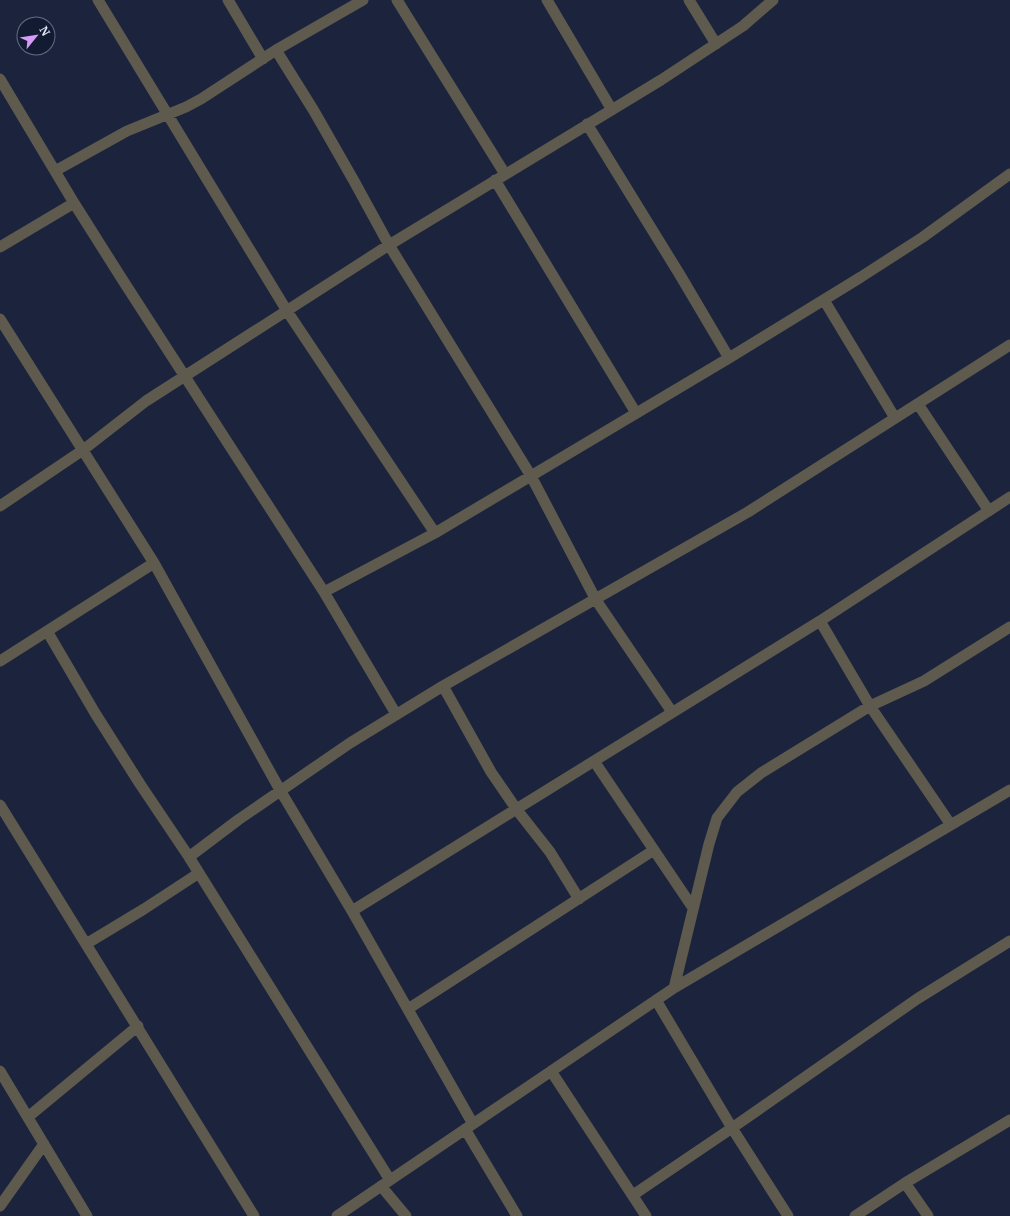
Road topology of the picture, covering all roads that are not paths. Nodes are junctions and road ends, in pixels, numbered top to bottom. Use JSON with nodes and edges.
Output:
{"nodes":[{"id":1,"x":98,"y":0,"type":"edge"},
{"id":2,"x":228,"y":0,"type":"edge"},
{"id":3,"x":397,"y":0,"type":"edge"},
{"id":4,"x":547,"y":0,"type":"edge"},
{"id":5,"x":689,"y":0,"type":"edge"},
{"id":6,"x":773,"y":0,"type":"edge"},
{"id":7,"x":358,"y":1,"type":"edge"},
{"id":8,"x":716,"y":44,"type":"junction"},
{"id":9,"x":276,"y":50,"type":"junction"},
{"id":10,"x":263,"y":59,"type":"junction"},
{"id":11,"x":0,"y":79,"type":"edge"},
{"id":12,"x":612,"y":110,"type":"junction"},
{"id":13,"x":169,"y":114,"type":"junction"},
{"id":14,"x":587,"y":124,"type":"junction"},
{"id":15,"x":55,"y":171,"type":"junction"},
{"id":16,"x":505,"y":174,"type":"junction"},
{"id":17,"x":1010,"y":174,"type":"edge"},
{"id":18,"x":495,"y":180,"type":"junction"},
{"id":19,"x":74,"y":203,"type":"junction"},
{"id":20,"x":389,"y":245,"type":"junction"},
{"id":21,"x":0,"y":247,"type":"edge"},
{"id":22,"x":824,"y":300,"type":"junction"},
{"id":23,"x":287,"y":311,"type":"junction"},
{"id":24,"x":0,"y":319,"type":"edge"},
{"id":25,"x":1010,"y":345,"type":"edge"},
{"id":26,"x":729,"y":358,"type":"junction"},
{"id":27,"x":185,"y":376,"type":"junction"},
{"id":28,"x":918,"y":404,"type":"junction"},
{"id":29,"x":636,"y":413,"type":"junction"},
{"id":30,"x":895,"y":418,"type":"junction"},
{"id":31,"x":83,"y":450,"type":"junction"},
{"id":32,"x":531,"y":476,"type":"junction"},
{"id":33,"x":1010,"y":497,"type":"edge"},
{"id":34,"x":0,"y":506,"type":"edge"},
{"id":35,"x":989,"y":511,"type":"junction"},
{"id":36,"x":435,"y":533,"type":"junction"},
{"id":37,"x":154,"y":563,"type":"junction"},
{"id":38,"x":324,"y":592,"type":"junction"},
{"id":39,"x":596,"y":600,"type":"junction"},
{"id":40,"x":820,"y":620,"type":"junction"},
{"id":41,"x":1010,"y":626,"type":"edge"},
{"id":42,"x":47,"y":631,"type":"junction"},
{"id":43,"x":0,"y":661,"type":"edge"},
{"id":44,"x":443,"y":686,"type":"junction"},
{"id":45,"x":870,"y":706,"type":"junction"},
{"id":46,"x":672,"y":712,"type":"junction"},
{"id":47,"x":396,"y":714,"type":"junction"},
{"id":48,"x":594,"y":761,"type":"junction"},
{"id":49,"x":280,"y":790,"type":"junction"},
{"id":50,"x":1010,"y":790,"type":"edge"},
{"id":51,"x":0,"y":805,"type":"edge"},
{"id":52,"x":517,"y":810,"type":"junction"},
{"id":53,"x":951,"y":825,"type":"junction"},
{"id":54,"x":654,"y":850,"type":"junction"},
{"id":55,"x":189,"y":857,"type":"junction"},
{"id":56,"x":199,"y":873,"type":"junction"},
{"id":57,"x":580,"y":899,"type":"junction"},
{"id":58,"x":693,"y":908,"type":"junction"},
{"id":59,"x":352,"y":911,"type":"junction"},
{"id":60,"x":1010,"y":940,"type":"edge"},
{"id":61,"x":86,"y":944,"type":"junction"},
{"id":62,"x":674,"y":988,"type":"junction"},
{"id":63,"x":656,"y":1000,"type":"junction"},
{"id":64,"x":408,"y":1009,"type":"junction"},
{"id":65,"x":138,"y":1026,"type":"junction"},
{"id":66,"x":551,"y":1071,"type":"junction"},
{"id":67,"x":0,"y":1072,"type":"edge"},
{"id":68,"x":28,"y":1117,"type":"junction"},
{"id":69,"x":1009,"y":1123,"type":"edge"},
{"id":70,"x":469,"y":1127,"type":"junction"},
{"id":71,"x":732,"y":1128,"type":"junction"},
{"id":72,"x":44,"y":1144,"type":"junction"},
{"id":73,"x":386,"y":1183,"type":"junction"},
{"id":74,"x":905,"y":1183,"type":"junction"},
{"id":75,"x":632,"y":1195,"type":"junction"},
{"id":76,"x":0,"y":1206,"type":"edge"},
{"id":77,"x":87,"y":1216,"type":"edge"},
{"id":78,"x":254,"y":1216,"type":"edge"},
{"id":79,"x":337,"y":1216,"type":"edge"},
{"id":80,"x":406,"y":1216,"type":"edge"},
{"id":81,"x":517,"y":1216,"type":"edge"},
{"id":82,"x":646,"y":1216,"type":"edge"},
{"id":83,"x":788,"y":1216,"type":"edge"},
{"id":84,"x":856,"y":1216,"type":"edge"},
{"id":85,"x":928,"y":1216,"type":"edge"}],
"edges":[{"from":1,"to":13,"type":"street"},
{"from":2,"to":10,"type":"street"},
{"from":3,"to":16,"type":"street"},
{"from":4,"to":12,"type":"street"},
{"from":5,"to":8,"type":"street"},
{"from":6,"to":8,"type":"street"},
{"from":7,"to":9,"type":"street"},
{"from":8,"to":12,"type":"street"},
{"from":9,"to":10,"type":"street"},
{"from":9,"to":20,"type":"street"},
{"from":10,"to":13,"type":"street"},
{"from":11,"to":15,"type":"street"},
{"from":12,"to":14,"type":"street"},
{"from":13,"to":15,"type":"street"},
{"from":13,"to":23,"type":"street"},
{"from":14,"to":16,"type":"street"},
{"from":14,"to":26,"type":"street"},
{"from":15,"to":19,"type":"street"},
{"from":16,"to":18,"type":"street"},
{"from":17,"to":22,"type":"street"},
{"from":18,"to":20,"type":"street"},
{"from":18,"to":29,"type":"street"},
{"from":19,"to":21,"type":"street"},
{"from":19,"to":27,"type":"street"},
{"from":20,"to":23,"type":"street"},
{"from":20,"to":32,"type":"street"},
{"from":22,"to":26,"type":"street"},
{"from":22,"to":30,"type":"street"},
{"from":23,"to":27,"type":"street"},
{"from":23,"to":36,"type":"street"},
{"from":24,"to":31,"type":"street"},
{"from":25,"to":28,"type":"street"},
{"from":26,"to":29,"type":"street"},
{"from":27,"to":31,"type":"street"},
{"from":27,"to":38,"type":"street"},
{"from":28,"to":30,"type":"street"},
{"from":28,"to":35,"type":"street"},
{"from":29,"to":32,"type":"street"},
{"from":30,"to":39,"type":"street"},
{"from":31,"to":34,"type":"street"},
{"from":31,"to":37,"type":"street"},
{"from":32,"to":36,"type":"street"},
{"from":32,"to":39,"type":"street"},
{"from":33,"to":35,"type":"street"},
{"from":35,"to":40,"type":"street"},
{"from":36,"to":38,"type":"street"},
{"from":37,"to":42,"type":"street"},
{"from":37,"to":49,"type":"street"},
{"from":38,"to":47,"type":"street"},
{"from":39,"to":44,"type":"street"},
{"from":39,"to":46,"type":"street"},
{"from":40,"to":45,"type":"street"},
{"from":40,"to":46,"type":"street"},
{"from":41,"to":45,"type":"street"},
{"from":42,"to":43,"type":"street"},
{"from":42,"to":55,"type":"street"},
{"from":44,"to":47,"type":"street"},
{"from":44,"to":52,"type":"street"},
{"from":45,"to":53,"type":"street"},
{"from":45,"to":58,"type":"street"},
{"from":46,"to":48,"type":"street"},
{"from":47,"to":49,"type":"street"},
{"from":48,"to":52,"type":"street"},
{"from":48,"to":54,"type":"street"},
{"from":49,"to":55,"type":"street"},
{"from":49,"to":59,"type":"street"},
{"from":50,"to":53,"type":"street"},
{"from":51,"to":61,"type":"street"},
{"from":52,"to":57,"type":"street"},
{"from":52,"to":59,"type":"street"},
{"from":53,"to":62,"type":"street"},
{"from":54,"to":57,"type":"street"},
{"from":54,"to":58,"type":"street"},
{"from":55,"to":56,"type":"street"},
{"from":56,"to":61,"type":"street"},
{"from":56,"to":73,"type":"street"},
{"from":57,"to":64,"type":"street"},
{"from":58,"to":62,"type":"street"},
{"from":59,"to":64,"type":"street"},
{"from":60,"to":71,"type":"street"},
{"from":61,"to":65,"type":"street"},
{"from":62,"to":63,"type":"street"},
{"from":63,"to":66,"type":"street"},
{"from":63,"to":71,"type":"street"},
{"from":64,"to":70,"type":"street"},
{"from":65,"to":68,"type":"street"},
{"from":65,"to":78,"type":"street"},
{"from":66,"to":70,"type":"street"},
{"from":66,"to":75,"type":"street"},
{"from":67,"to":68,"type":"street"},
{"from":68,"to":72,"type":"street"},
{"from":69,"to":74,"type":"street"},
{"from":70,"to":73,"type":"street"},
{"from":70,"to":81,"type":"street"},
{"from":71,"to":75,"type":"street"},
{"from":71,"to":83,"type":"street"},
{"from":72,"to":76,"type":"street"},
{"from":72,"to":77,"type":"street"},
{"from":73,"to":79,"type":"street"},
{"from":73,"to":80,"type":"street"},
{"from":74,"to":84,"type":"street"},
{"from":74,"to":85,"type":"street"},
{"from":75,"to":82,"type":"street"}]}
